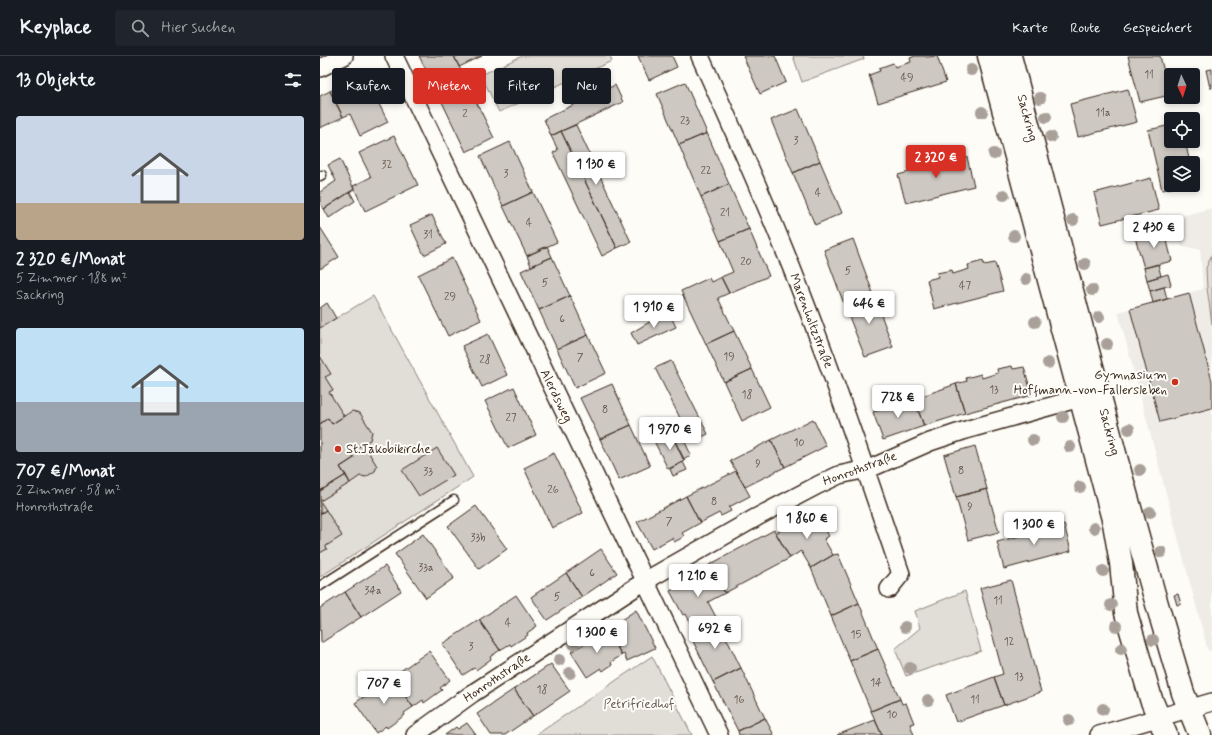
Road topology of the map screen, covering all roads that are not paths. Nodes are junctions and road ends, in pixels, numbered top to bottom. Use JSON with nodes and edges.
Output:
{"nodes":[{"id":1,"x":344,"y":56,"type":"edge"},
{"id":2,"x":394,"y":56,"type":"edge"},
{"id":3,"x":700,"y":56,"type":"edge"},
{"id":4,"x":989,"y":56,"type":"edge"},
{"id":5,"x":1010,"y":56,"type":"edge"},
{"id":6,"x":320,"y":68,"type":"edge"},
{"id":7,"x":1080,"y":398,"type":"junction"},
{"id":8,"x":865,"y":469,"type":"junction"},
{"id":9,"x":454,"y":500,"type":"dead end"},
{"id":10,"x":645,"y":582,"type":"junction"},
{"id":11,"x":320,"y":586,"type":"edge"},
{"id":12,"x":889,"y":589,"type":"dead end"},
{"id":13,"x":1212,"y":702,"type":"edge"},
{"id":14,"x":1188,"y":708,"type":"junction"},
{"id":15,"x":1162,"y":726,"type":"edge"},
{"id":16,"x":415,"y":735,"type":"edge"},
{"id":17,"x":719,"y":735,"type":"edge"},
{"id":18,"x":1099,"y":735,"type":"edge"},
{"id":19,"x":1200,"y":735,"type":"edge"}],
"edges":[{"from":1,"to":6,"type":"street"},
{"from":2,"to":10,"type":"street","name":"Alerdsweg"},
{"from":3,"to":8,"type":"street","name":"Marenholtzstraße"},
{"from":4,"to":7,"type":"main road","name":"Sackring"},
{"from":5,"to":14,"type":"main road","name":"Sackring"},
{"from":7,"to":8,"type":"street","name":"Honrothstraße"},
{"from":7,"to":15,"type":"main road","name":"Sackring"},
{"from":8,"to":10,"type":"street","name":"Honrothstraße"},
{"from":8,"to":12,"type":"street","name":"Marenholtzstraße"},
{"from":9,"to":11,"type":"lane"},
{"from":10,"to":16,"type":"street","name":"Honrothstraße"},
{"from":10,"to":17,"type":"street","name":"Alerdsweg"},
{"from":13,"to":14,"type":"street"},
{"from":14,"to":15,"type":"street"},
{"from":14,"to":19,"type":"main road","name":"Sackring"},
{"from":15,"to":18,"type":"street"}]}
